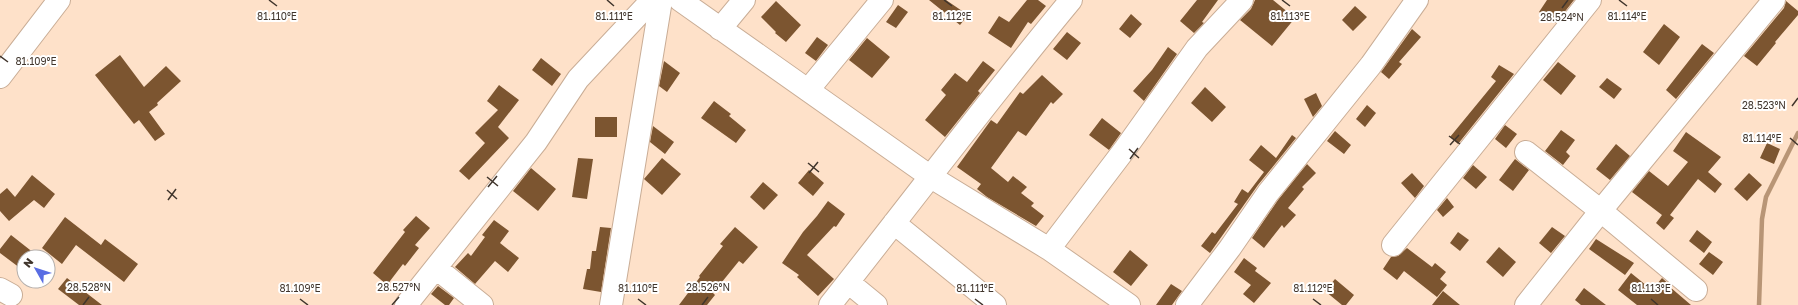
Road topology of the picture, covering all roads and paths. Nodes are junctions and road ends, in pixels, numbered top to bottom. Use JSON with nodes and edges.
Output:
{"nodes":[{"id":1,"x":59,"y":0,"type":"edge"},
{"id":2,"x":652,"y":0,"type":"edge"},
{"id":3,"x":661,"y":0,"type":"edge"},
{"id":4,"x":680,"y":0,"type":"edge"},
{"id":5,"x":744,"y":0,"type":"edge"},
{"id":6,"x":882,"y":0,"type":"edge"},
{"id":7,"x":1071,"y":0,"type":"edge"},
{"id":8,"x":1242,"y":0,"type":"edge"},
{"id":9,"x":1417,"y":0,"type":"edge"},
{"id":10,"x":1590,"y":0,"type":"edge"},
{"id":11,"x":1774,"y":0,"type":"edge"},
{"id":12,"x":720,"y":29,"type":"junction"},
{"id":13,"x":0,"y":77,"type":"edge"},
{"id":14,"x":808,"y":90,"type":"junction"},
{"id":15,"x":1526,"y":152,"type":"dead end"},
{"id":16,"x":932,"y":177,"type":"junction"},
{"id":17,"x":1601,"y":211,"type":"junction"},
{"id":18,"x":894,"y":223,"type":"junction"},
{"id":19,"x":1393,"y":245,"type":"dead end"},
{"id":20,"x":1049,"y":249,"type":"junction"},
{"id":21,"x":436,"y":268,"type":"junction"},
{"id":22,"x":848,"y":282,"type":"junction"},
{"id":23,"x":1696,"y":290,"type":"dead end"},
{"id":24,"x":406,"y":305,"type":"edge"},
{"id":25,"x":482,"y":305,"type":"edge"},
{"id":26,"x":611,"y":305,"type":"edge"},
{"id":27,"x":830,"y":305,"type":"edge"},
{"id":28,"x":876,"y":305,"type":"edge"},
{"id":29,"x":995,"y":305,"type":"edge"},
{"id":30,"x":1129,"y":305,"type":"edge"},
{"id":31,"x":1186,"y":305,"type":"edge"},
{"id":32,"x":1526,"y":305,"type":"edge"}],
"edges":[{"from":1,"to":13,"type":"street"},
{"from":2,"to":21,"type":"street"},
{"from":3,"to":26,"type":"street"},
{"from":4,"to":12,"type":"street"},
{"from":5,"to":12,"type":"street"},
{"from":6,"to":14,"type":"street"},
{"from":7,"to":16,"type":"street"},
{"from":8,"to":20,"type":"street"},
{"from":9,"to":31,"type":"street"},
{"from":10,"to":19,"type":"street"},
{"from":11,"to":17,"type":"street"},
{"from":12,"to":14,"type":"street"},
{"from":14,"to":16,"type":"street"},
{"from":15,"to":17,"type":"street"},
{"from":16,"to":18,"type":"street"},
{"from":16,"to":20,"type":"street"},
{"from":17,"to":23,"type":"street"},
{"from":17,"to":32,"type":"street"},
{"from":18,"to":22,"type":"street"},
{"from":18,"to":29,"type":"street"},
{"from":20,"to":30,"type":"street"},
{"from":21,"to":24,"type":"street"},
{"from":21,"to":25,"type":"street"},
{"from":22,"to":27,"type":"street"},
{"from":22,"to":28,"type":"street"}]}
